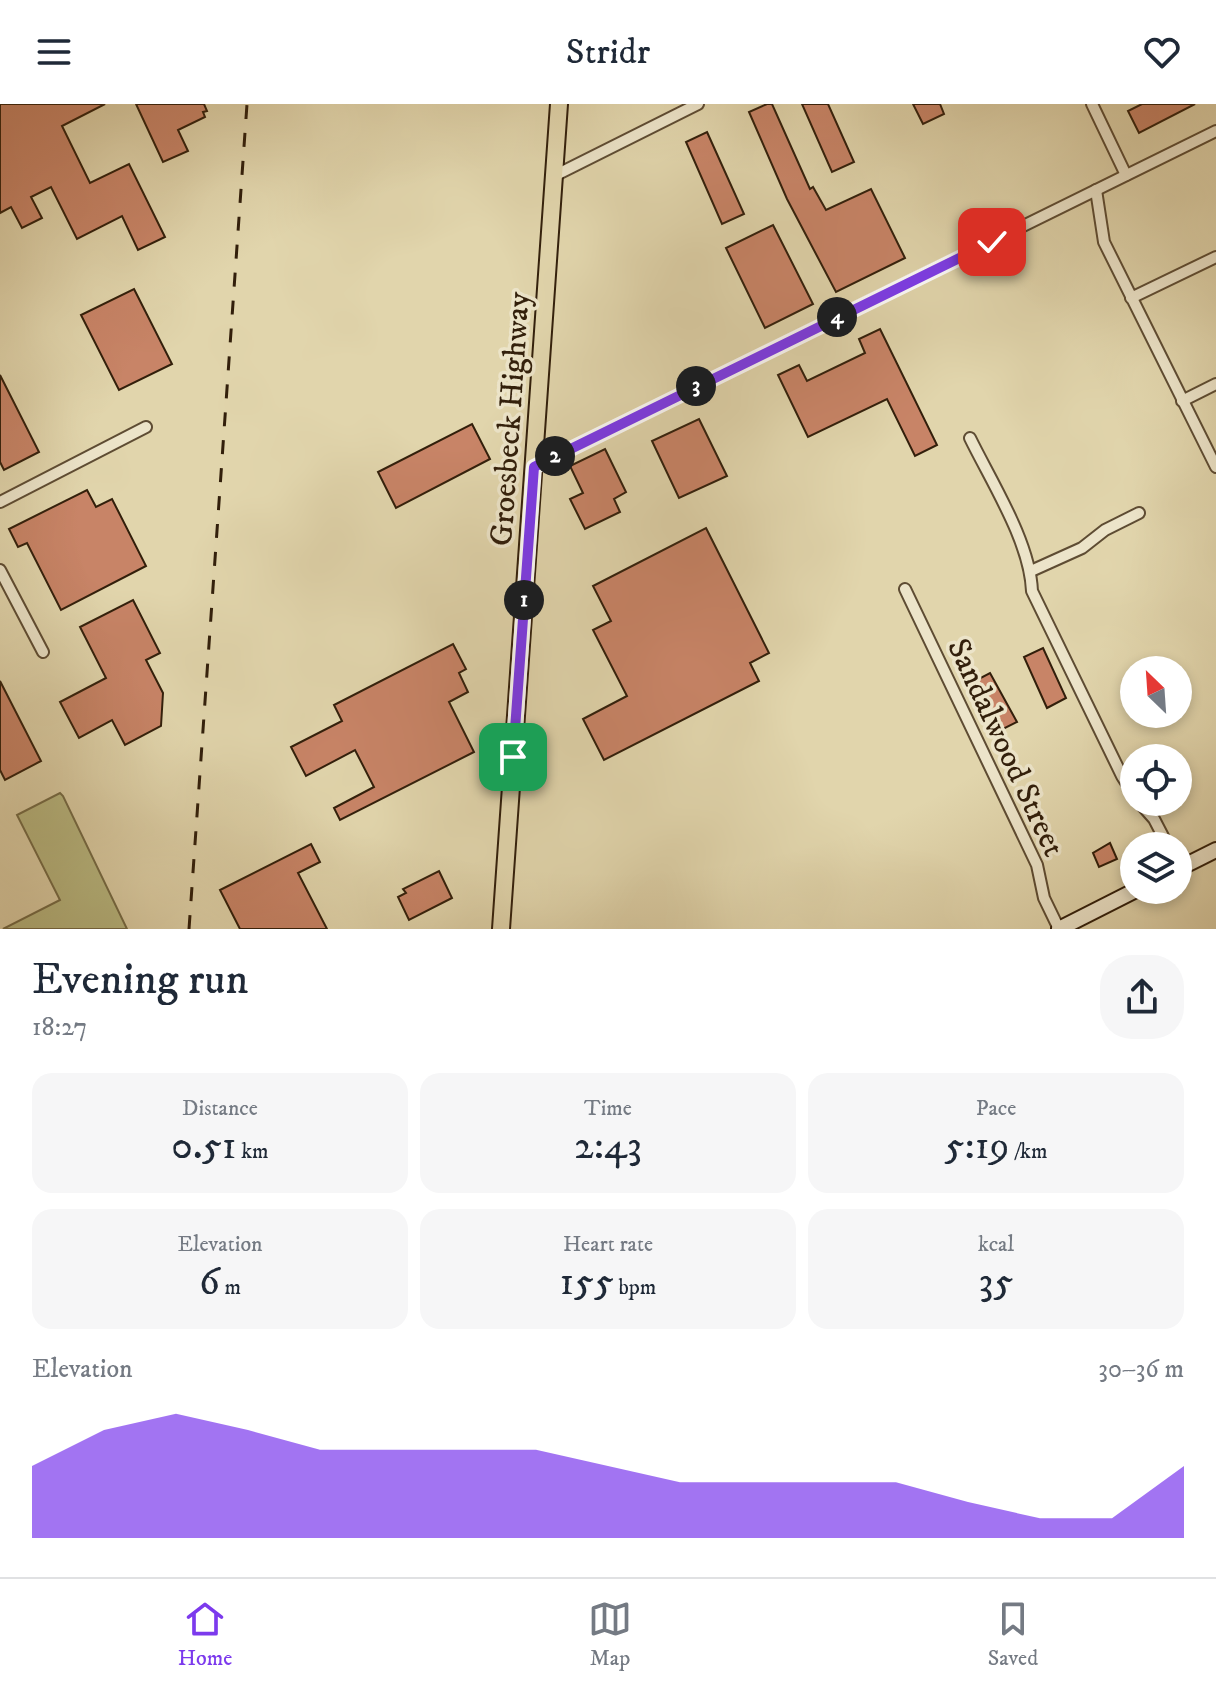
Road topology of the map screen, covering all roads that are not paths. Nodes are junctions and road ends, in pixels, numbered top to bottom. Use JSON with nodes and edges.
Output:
{"nodes":[{"id":1,"x":559,"y":104,"type":"edge"},
{"id":2,"x":698,"y":104,"type":"edge"},
{"id":3,"x":1092,"y":104,"type":"edge"},
{"id":4,"x":1216,"y":131,"type":"edge"},
{"id":5,"x":1126,"y":175,"type":"junction"},
{"id":6,"x":554,"y":176,"type":"junction"},
{"id":7,"x":1096,"y":190,"type":"junction"},
{"id":8,"x":1216,"y":257,"type":"edge"},
{"id":9,"x":1131,"y":298,"type":"junction"},
{"id":10,"x":1216,"y":384,"type":"edge"},
{"id":11,"x":1182,"y":401,"type":"junction"},
{"id":12,"x":146,"y":427,"type":"dead end"},
{"id":13,"x":970,"y":438,"type":"dead end"},
{"id":14,"x":534,"y":467,"type":"junction"},
{"id":15,"x":1216,"y":467,"type":"edge"},
{"id":16,"x":0,"y":502,"type":"edge"},
{"id":17,"x":1139,"y":513,"type":"dead end"},
{"id":18,"x":0,"y":570,"type":"edge"},
{"id":19,"x":1031,"y":571,"type":"junction"},
{"id":20,"x":905,"y":589,"type":"dead end"},
{"id":21,"x":43,"y":652,"type":"dead end"},
{"id":22,"x":1120,"y":772,"type":"edge"},
{"id":23,"x":1216,"y":850,"type":"edge"},
{"id":24,"x":1192,"y":861,"type":"edge"},
{"id":25,"x":1120,"y":898,"type":"edge"},
{"id":26,"x":501,"y":929,"type":"edge"},
{"id":27,"x":1059,"y":929,"type":"edge"}],
"edges":[{"from":1,"to":6,"type":"main road","name":"Groesbeck Highway"},
{"from":2,"to":6,"type":"street"},
{"from":3,"to":5,"type":"street"},
{"from":4,"to":5,"type":"street"},
{"from":5,"to":7,"type":"street"},
{"from":6,"to":14,"type":"main road","name":"Groesbeck Highway"},
{"from":7,"to":9,"type":"street"},
{"from":7,"to":14,"type":"street"},
{"from":8,"to":9,"type":"street"},
{"from":9,"to":11,"type":"street"},
{"from":10,"to":11,"type":"street"},
{"from":11,"to":15,"type":"street"},
{"from":12,"to":16,"type":"street"},
{"from":13,"to":19,"type":"street"},
{"from":14,"to":26,"type":"main road","name":"Groesbeck Highway"},
{"from":17,"to":19,"type":"street"},
{"from":18,"to":21,"type":"street"},
{"from":19,"to":22,"type":"street"},
{"from":20,"to":27,"type":"street","name":"Sandalwood Street"},
{"from":23,"to":24,"type":"main road"},
{"from":25,"to":27,"type":"main road"}]}
